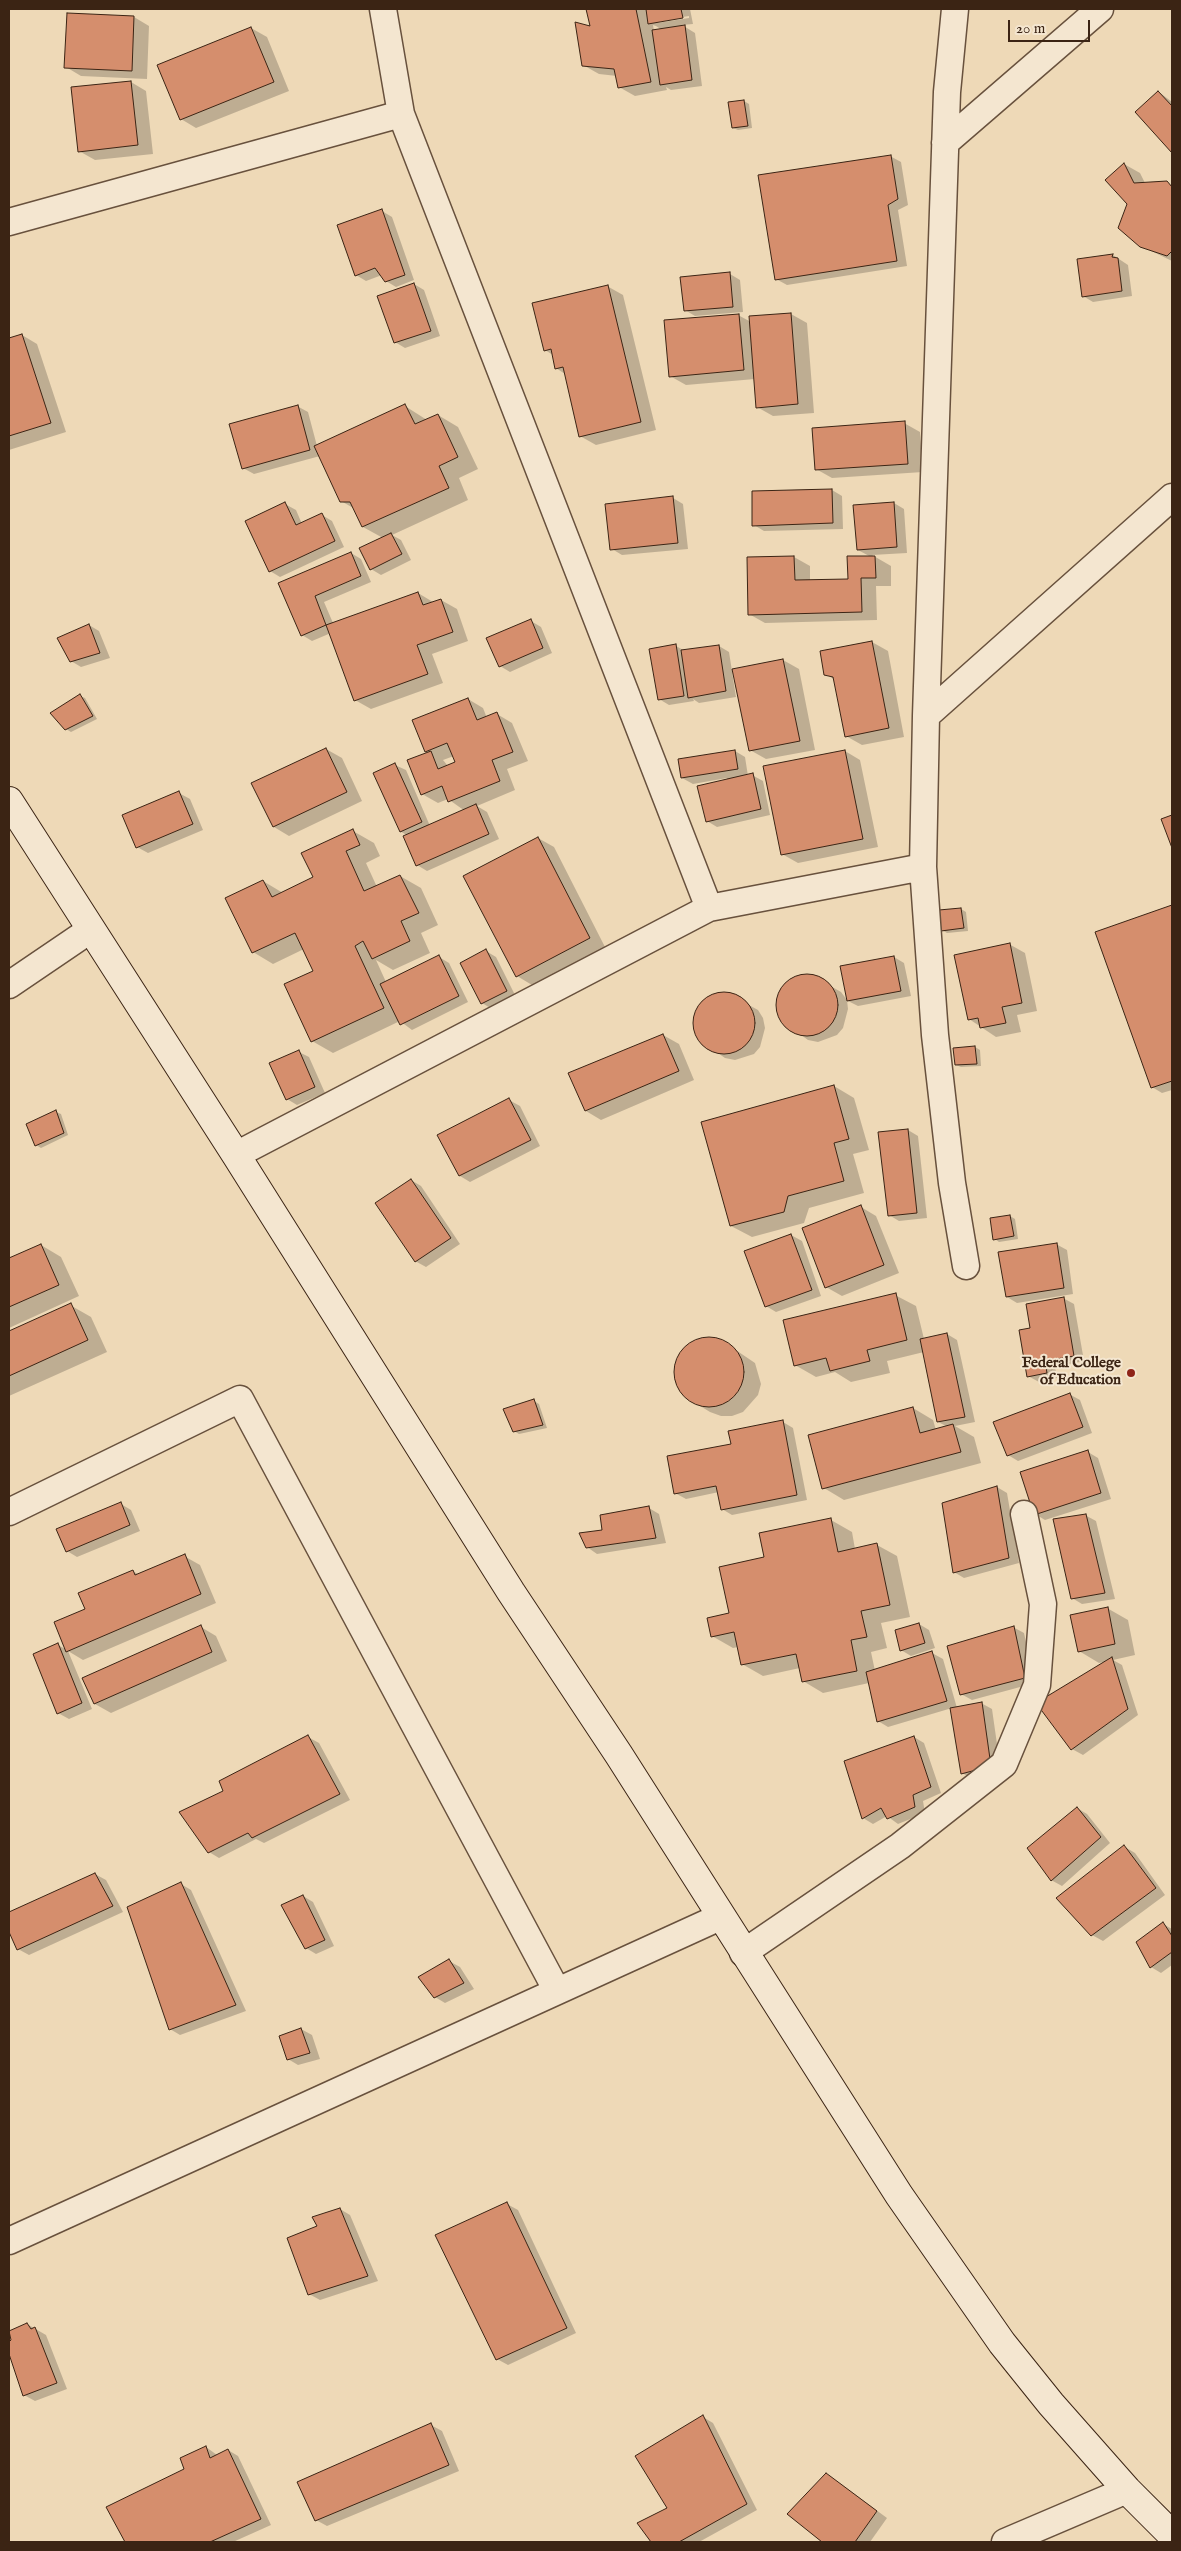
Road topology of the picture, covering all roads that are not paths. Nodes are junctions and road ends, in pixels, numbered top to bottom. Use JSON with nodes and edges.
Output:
{"nodes":[{"id":1,"x":383,"y":9,"type":"edge"},
{"id":2,"x":955,"y":9,"type":"edge"},
{"id":3,"x":1100,"y":9,"type":"edge"},
{"id":4,"x":401,"y":114,"type":"junction"},
{"id":5,"x":946,"y":143,"type":"junction"},
{"id":6,"x":9,"y":222,"type":"edge"},
{"id":7,"x":1172,"y":497,"type":"edge"},
{"id":8,"x":926,"y":716,"type":"junction"},
{"id":9,"x":9,"y":801,"type":"edge"},
{"id":10,"x":923,"y":867,"type":"junction"},
{"id":11,"x":708,"y":908,"type":"junction"},
{"id":12,"x":90,"y":930,"type":"junction"},
{"id":13,"x":9,"y":985,"type":"edge"},
{"id":14,"x":236,"y":1155,"type":"junction"},
{"id":15,"x":966,"y":1266,"type":"dead end"},
{"id":16,"x":9,"y":1512,"type":"edge"},
{"id":17,"x":1024,"y":1514,"type":"dead end"},
{"id":18,"x":720,"y":1917,"type":"junction"},
{"id":19,"x":743,"y":1953,"type":"junction"},
{"id":20,"x":557,"y":1990,"type":"junction"},
{"id":21,"x":9,"y":2241,"type":"edge"},
{"id":22,"x":1127,"y":2490,"type":"junction"},
{"id":23,"x":1172,"y":2535,"type":"edge"},
{"id":24,"x":1005,"y":2542,"type":"edge"}],
"edges":[{"from":1,"to":4,"type":"street"},
{"from":2,"to":5,"type":"street"},
{"from":3,"to":5,"type":"street"},
{"from":4,"to":6,"type":"street"},
{"from":4,"to":11,"type":"street"},
{"from":5,"to":8,"type":"street"},
{"from":7,"to":8,"type":"street"},
{"from":8,"to":10,"type":"street"},
{"from":9,"to":12,"type":"main road"},
{"from":10,"to":11,"type":"street"},
{"from":10,"to":15,"type":"street"},
{"from":11,"to":14,"type":"street"},
{"from":12,"to":13,"type":"street"},
{"from":12,"to":14,"type":"main road"},
{"from":14,"to":18,"type":"main road"},
{"from":16,"to":20,"type":"street"},
{"from":17,"to":19,"type":"street"},
{"from":18,"to":19,"type":"main road"},
{"from":18,"to":20,"type":"street"},
{"from":19,"to":22,"type":"main road"},
{"from":20,"to":21,"type":"street"},
{"from":22,"to":23,"type":"main road"},
{"from":22,"to":24,"type":"street"}]}
